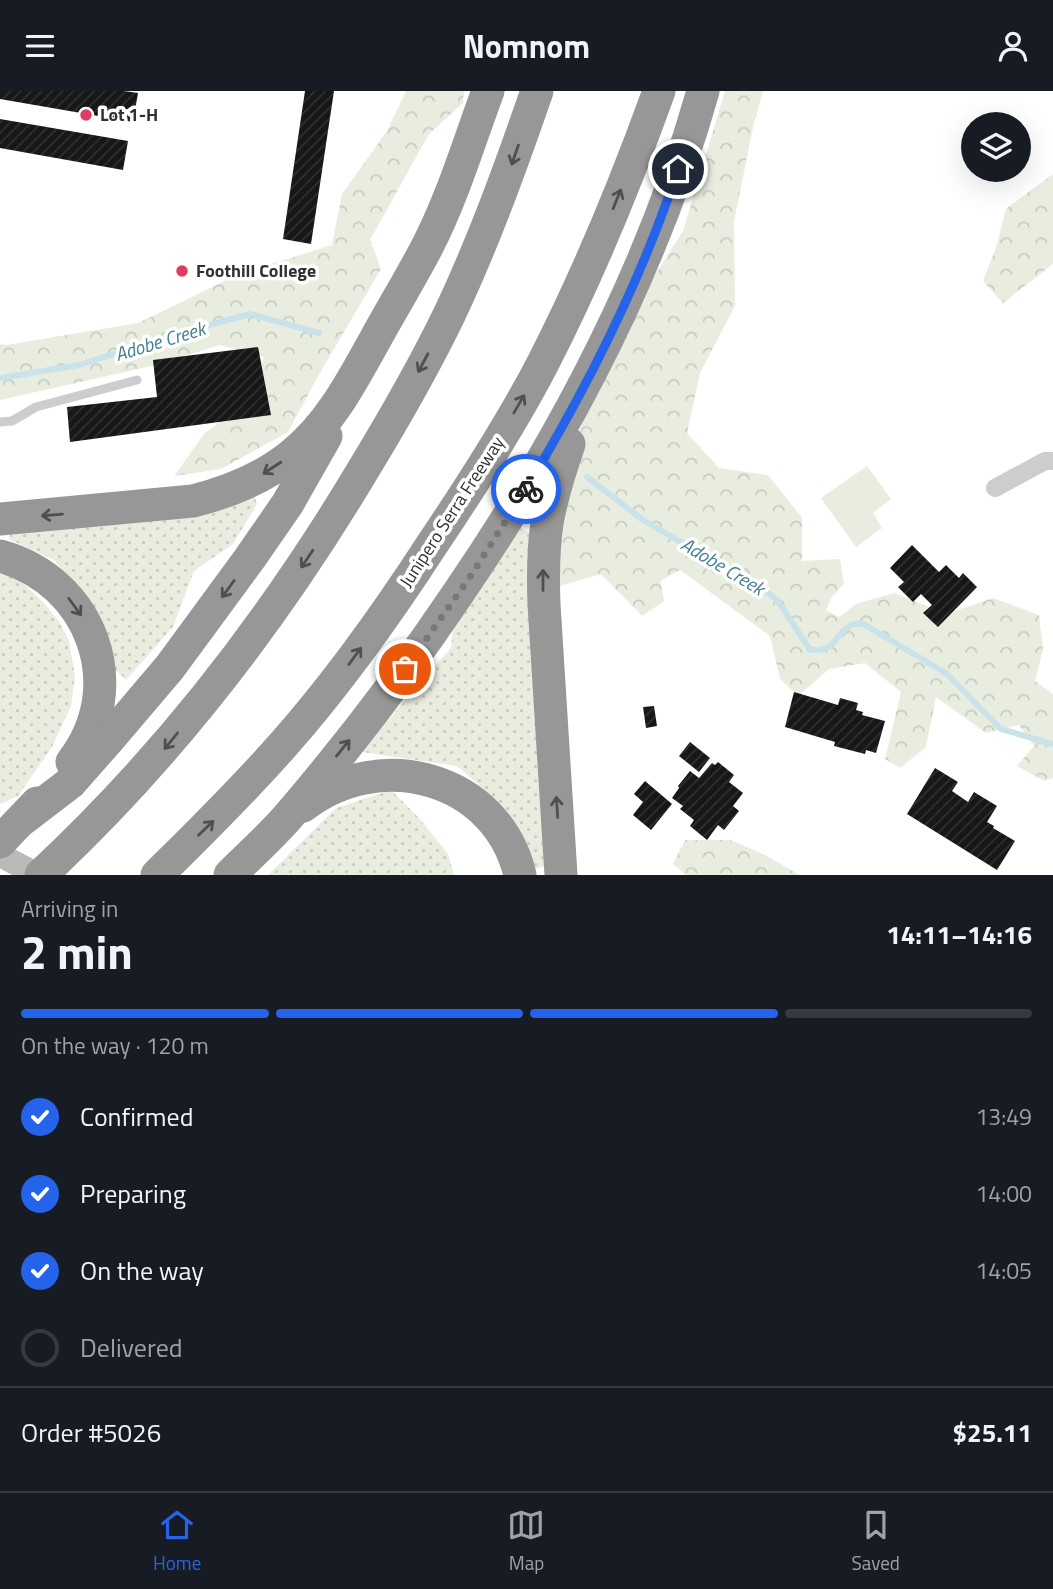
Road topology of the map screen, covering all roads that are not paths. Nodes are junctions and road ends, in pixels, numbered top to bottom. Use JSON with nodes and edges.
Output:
{"nodes":[{"id":1,"x":488,"y":91,"type":"edge"},
{"id":2,"x":537,"y":91,"type":"edge"},
{"id":3,"x":659,"y":91,"type":"edge"},
{"id":4,"x":703,"y":91,"type":"edge"},
{"id":5,"x":622,"y":311,"type":"junction"},
{"id":6,"x":137,"y":380,"type":"dead end"},
{"id":7,"x":351,"y":383,"type":"junction"},
{"id":8,"x":0,"y":422,"type":"edge"},
{"id":9,"x":1053,"y":461,"type":"edge"},
{"id":10,"x":995,"y":488,"type":"dead end"},
{"id":11,"x":0,"y":519,"type":"edge"},
{"id":12,"x":0,"y":556,"type":"edge"},
{"id":13,"x":23,"y":819,"type":"junction"},
{"id":14,"x":285,"y":820,"type":"junction"},
{"id":15,"x":0,"y":842,"type":"edge"},
{"id":16,"x":0,"y":855,"type":"edge"},
{"id":17,"x":39,"y":875,"type":"edge"},
{"id":18,"x":157,"y":875,"type":"edge"},
{"id":19,"x":230,"y":875,"type":"edge"},
{"id":20,"x":520,"y":875,"type":"edge"},
{"id":21,"x":561,"y":875,"type":"edge"}],
"edges":[{"from":1,"to":7,"type":"highway"},
{"from":2,"to":17,"type":"highway","one_way":true},
{"from":18,"to":3,"type":"highway","name":"Junipero Serra Freeway","one_way":true},
{"from":4,"to":5,"type":"highway"},
{"from":14,"to":5,"type":"highway","one_way":true},
{"from":21,"to":5,"type":"highway","one_way":true},
{"from":6,"to":8,"type":"lane"},
{"from":7,"to":11,"type":"highway","one_way":true},
{"from":7,"to":13,"type":"highway","one_way":true},
{"from":9,"to":10,"type":"street"},
{"from":12,"to":13,"type":"highway","one_way":true},
{"from":13,"to":15,"type":"highway"},
{"from":14,"to":19,"type":"highway"},
{"from":14,"to":20,"type":"highway"},
{"from":16,"to":17,"type":"main road"}]}
